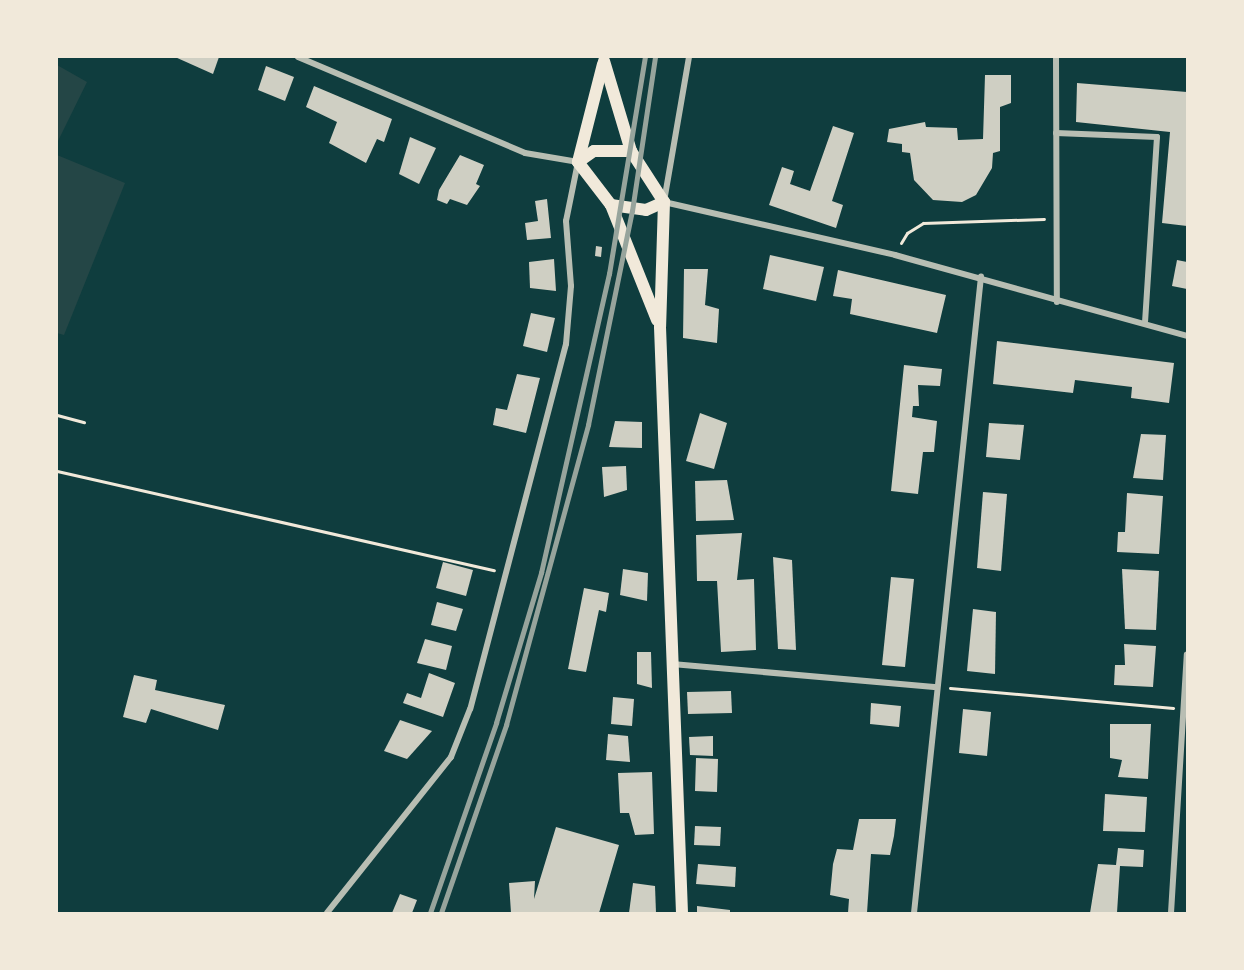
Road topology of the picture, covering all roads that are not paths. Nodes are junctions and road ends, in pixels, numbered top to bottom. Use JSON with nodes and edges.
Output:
{"nodes":[{"id":1,"x":298,"y":57,"type":"edge"},
{"id":2,"x":689,"y":57,"type":"edge"},
{"id":3,"x":1056,"y":57,"type":"edge"},
{"id":4,"x":604,"y":59,"type":"edge"},
{"id":5,"x":1056,"y":133,"type":"junction"},
{"id":6,"x":632,"y":151,"type":"junction"},
{"id":7,"x":578,"y":162,"type":"junction"},
{"id":8,"x":664,"y":202,"type":"junction"},
{"id":9,"x":611,"y":205,"type":"junction"},
{"id":10,"x":981,"y":278,"type":"junction"},
{"id":11,"x":1057,"y":302,"type":"junction"},
{"id":12,"x":1145,"y":321,"type":"junction"},
{"id":13,"x":660,"y":327,"type":"junction"},
{"id":14,"x":1187,"y":336,"type":"edge"},
{"id":15,"x":1187,"y":654,"type":"edge"},
{"id":16,"x":671,"y":664,"type":"junction"},
{"id":17,"x":938,"y":687,"type":"junction"},
{"id":18,"x":327,"y":913,"type":"edge"},
{"id":19,"x":682,"y":913,"type":"edge"},
{"id":20,"x":914,"y":913,"type":"edge"},
{"id":21,"x":1171,"y":913,"type":"edge"}],
"edges":[{"from":1,"to":7,"type":"street"},
{"from":2,"to":8,"type":"street"},
{"from":3,"to":5,"type":"street"},
{"from":4,"to":6,"type":"main road"},
{"from":4,"to":7,"type":"main road"},
{"from":5,"to":11,"type":"street"},
{"from":5,"to":12,"type":"street"},
{"from":6,"to":7,"type":"main road"},
{"from":6,"to":8,"type":"main road"},
{"from":7,"to":9,"type":"main road"},
{"from":7,"to":18,"type":"street"},
{"from":8,"to":9,"type":"main road"},
{"from":8,"to":10,"type":"street"},
{"from":8,"to":13,"type":"main road"},
{"from":9,"to":13,"type":"main road"},
{"from":10,"to":11,"type":"street"},
{"from":10,"to":17,"type":"street"},
{"from":11,"to":12,"type":"street"},
{"from":12,"to":14,"type":"street"},
{"from":13,"to":16,"type":"main road"},
{"from":15,"to":21,"type":"street"},
{"from":16,"to":17,"type":"street"},
{"from":16,"to":19,"type":"main road"},
{"from":17,"to":20,"type":"street"}]}
